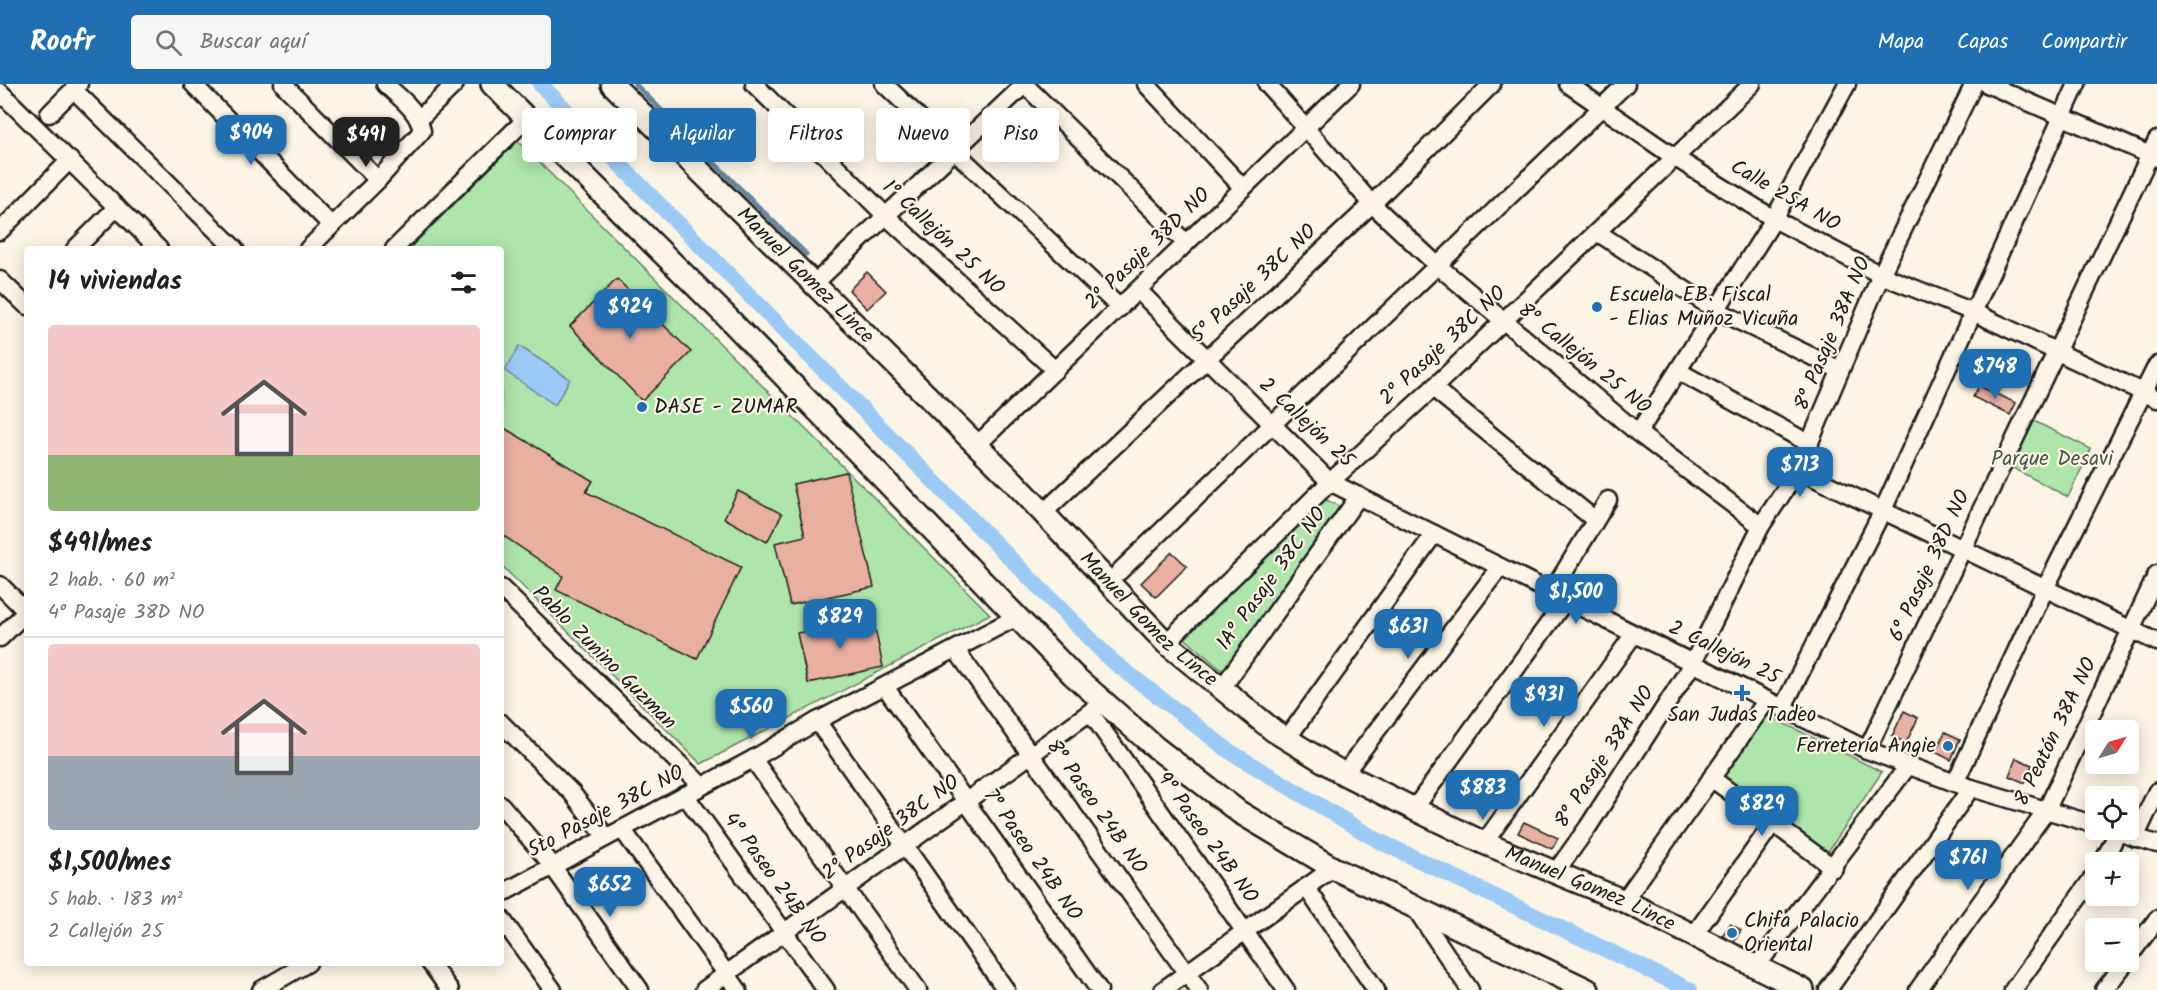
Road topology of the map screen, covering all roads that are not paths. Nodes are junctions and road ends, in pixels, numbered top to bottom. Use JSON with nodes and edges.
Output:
{"nodes":[{"id":1,"x":193,"y":84,"type":"edge"},
{"id":2,"x":283,"y":84,"type":"edge"},
{"id":3,"x":385,"y":84,"type":"edge"},
{"id":4,"x":454,"y":84,"type":"edge"},
{"id":5,"x":492,"y":84,"type":"edge"},
{"id":6,"x":612,"y":84,"type":"edge"},
{"id":7,"x":754,"y":84,"type":"edge"},
{"id":8,"x":884,"y":84,"type":"edge"},
{"id":9,"x":1025,"y":84,"type":"edge"},
{"id":10,"x":1146,"y":84,"type":"edge"},
{"id":11,"x":1267,"y":84,"type":"edge"},
{"id":12,"x":1351,"y":84,"type":"edge"},
{"id":13,"x":1492,"y":84,"type":"edge"},
{"id":14,"x":1568,"y":84,"type":"edge"},
{"id":15,"x":1626,"y":84,"type":"edge"},
{"id":16,"x":1752,"y":84,"type":"edge"},
{"id":17,"x":1847,"y":84,"type":"edge"},
{"id":18,"x":1974,"y":84,"type":"edge"},
{"id":19,"x":1987,"y":84,"type":"edge"},
{"id":20,"x":2077,"y":84,"type":"edge"},
{"id":21,"x":76,"y":87,"type":"edge"},
{"id":22,"x":0,"y":92,"type":"edge"},
{"id":23,"x":909,"y":108,"type":"edge"},
{"id":24,"x":1602,"y":109,"type":"junction"},
{"id":25,"x":522,"y":113,"type":"edge"},
{"id":26,"x":49,"y":114,"type":"dead end"},
{"id":27,"x":2063,"y":117,"type":"junction"},
{"id":28,"x":420,"y":119,"type":"junction"},
{"id":29,"x":522,"y":123,"type":"edge"},
{"id":30,"x":1305,"y":128,"type":"junction"},
{"id":31,"x":970,"y":136,"type":"edge"},
{"id":32,"x":2155,"y":151,"type":"edge"},
{"id":33,"x":1674,"y":157,"type":"junction"},
{"id":34,"x":70,"y":160,"type":"junction"},
{"id":35,"x":571,"y":162,"type":"edge"},
{"id":36,"x":942,"y":162,"type":"edge"},
{"id":37,"x":966,"y":162,"type":"edge"},
{"id":38,"x":378,"y":180,"type":"junction"},
{"id":39,"x":1243,"y":188,"type":"junction"},
{"id":40,"x":1372,"y":204,"type":"junction"},
{"id":41,"x":117,"y":207,"type":"junction"},
{"id":42,"x":886,"y":216,"type":"junction"},
{"id":43,"x":1774,"y":219,"type":"junction"},
{"id":44,"x":332,"y":225,"type":"junction"},
{"id":45,"x":0,"y":231,"type":"edge"},
{"id":46,"x":1597,"y":232,"type":"junction"},
{"id":47,"x":1186,"y":243,"type":"junction"},
{"id":48,"x":78,"y":246,"type":"edge"},
{"id":49,"x":156,"y":246,"type":"edge"},
{"id":50,"x":232,"y":246,"type":"edge"},
{"id":51,"x":311,"y":246,"type":"edge"},
{"id":52,"x":397,"y":246,"type":"edge"},
{"id":53,"x":1438,"y":266,"type":"junction"},
{"id":54,"x":1881,"y":275,"type":"junction"},
{"id":55,"x":0,"y":280,"type":"edge"},
{"id":56,"x":815,"y":283,"type":"junction"},
{"id":57,"x":1138,"y":290,"type":"junction"},
{"id":58,"x":24,"y":300,"type":"edge"},
{"id":59,"x":1119,"y":308,"type":"junction"},
{"id":60,"x":1714,"y":309,"type":"junction"},
{"id":61,"x":1973,"y":312,"type":"junction"},
{"id":62,"x":1502,"y":321,"type":"junction"},
{"id":63,"x":2057,"y":351,"type":"junction"},
{"id":64,"x":1208,"y":358,"type":"junction"},
{"id":65,"x":2157,"y":365,"type":"edge"},
{"id":66,"x":1055,"y":370,"type":"junction"},
{"id":67,"x":1840,"y":370,"type":"junction"},
{"id":68,"x":1678,"y":371,"type":"junction"},
{"id":69,"x":1433,"y":388,"type":"junction"},
{"id":70,"x":2150,"y":396,"type":"edge"},
{"id":71,"x":1271,"y":424,"type":"junction"},
{"id":72,"x":1638,"y":433,"type":"junction"},
{"id":73,"x":1810,"y":444,"type":"junction"},
{"id":74,"x":977,"y":445,"type":"junction"},
{"id":75,"x":1798,"y":470,"type":"junction"},
{"id":76,"x":1330,"y":482,"type":"junction"},
{"id":77,"x":1359,"y":496,"type":"junction"},
{"id":78,"x":1608,"y":500,"type":"dead end"},
{"id":79,"x":1883,"y":510,"type":"junction"},
{"id":80,"x":1043,"y":513,"type":"junction"},
{"id":81,"x":1594,"y":520,"type":"junction"},
{"id":82,"x":1761,"y":526,"type":"junction"},
{"id":83,"x":1434,"y":534,"type":"junction"},
{"id":84,"x":1964,"y":547,"type":"junction"},
{"id":85,"x":1500,"y":567,"type":"junction"},
{"id":86,"x":1119,"y":572,"type":"dead end"},
{"id":87,"x":2157,"y":574,"type":"edge"},
{"id":88,"x":0,"y":585,"type":"edge"},
{"id":89,"x":2045,"y":589,"type":"junction"},
{"id":90,"x":504,"y":591,"type":"edge"},
{"id":91,"x":1558,"y":597,"type":"junction"},
{"id":92,"x":24,"y":608,"type":"edge"},
{"id":93,"x":24,"y":614,"type":"edge"},
{"id":94,"x":1017,"y":617,"type":"junction"},
{"id":95,"x":2131,"y":629,"type":"junction"},
{"id":96,"x":1634,"y":634,"type":"junction"},
{"id":97,"x":0,"y":638,"type":"edge"},
{"id":98,"x":2157,"y":642,"type":"edge"},
{"id":99,"x":1166,"y":643,"type":"junction"},
{"id":100,"x":956,"y":650,"type":"junction"},
{"id":101,"x":1693,"y":663,"type":"junction"},
{"id":102,"x":886,"y":688,"type":"junction"},
{"id":103,"x":1222,"y":688,"type":"junction"},
{"id":104,"x":1767,"y":700,"type":"junction"},
{"id":105,"x":1097,"y":707,"type":"junction"},
{"id":106,"x":1783,"y":707,"type":"junction"},
{"id":107,"x":817,"y":721,"type":"junction"},
{"id":108,"x":504,"y":726,"type":"edge"},
{"id":109,"x":1286,"y":740,"type":"junction"},
{"id":110,"x":1867,"y":750,"type":"junction"},
{"id":111,"x":1031,"y":755,"type":"junction"},
{"id":112,"x":753,"y":759,"type":"junction"},
{"id":113,"x":1908,"y":766,"type":"junction"},
{"id":114,"x":1344,"y":774,"type":"junction"},
{"id":115,"x":1711,"y":778,"type":"junction"},
{"id":116,"x":1963,"y":785,"type":"junction"},
{"id":117,"x":702,"y":786,"type":"junction"},
{"id":118,"x":2157,"y":791,"type":"edge"},
{"id":119,"x":685,"y":795,"type":"junction"},
{"id":120,"x":966,"y":801,"type":"junction"},
{"id":121,"x":504,"y":809,"type":"edge"},
{"id":122,"x":1414,"y":809,"type":"junction"},
{"id":123,"x":2046,"y":811,"type":"junction"},
{"id":124,"x":2085,"y":822,"type":"edge"},
{"id":125,"x":1773,"y":823,"type":"junction"},
{"id":126,"x":622,"y":829,"type":"junction"},
{"id":127,"x":2139,"y":829,"type":"edge"},
{"id":128,"x":606,"y":837,"type":"junction"},
{"id":129,"x":2139,"y":839,"type":"edge"},
{"id":130,"x":1484,"y":843,"type":"junction"},
{"id":131,"x":2157,"y":844,"type":"edge"},
{"id":132,"x":904,"y":846,"type":"junction"},
{"id":133,"x":552,"y":867,"type":"junction"},
{"id":134,"x":1333,"y":868,"type":"junction"},
{"id":135,"x":1834,"y":868,"type":"junction"},
{"id":136,"x":1555,"y":873,"type":"junction"},
{"id":137,"x":1306,"y":886,"type":"junction"},
{"id":138,"x":846,"y":888,"type":"junction"},
{"id":139,"x":2085,"y":889,"type":"edge"},
{"id":140,"x":504,"y":892,"type":"edge"},
{"id":141,"x":1624,"y":901,"type":"junction"},
{"id":142,"x":1415,"y":908,"type":"junction"},
{"id":143,"x":2157,"y":919,"type":"edge"},
{"id":144,"x":504,"y":922,"type":"edge"},
{"id":145,"x":1246,"y":930,"type":"junction"},
{"id":146,"x":784,"y":932,"type":"junction"},
{"id":147,"x":1694,"y":935,"type":"junction"},
{"id":148,"x":2139,"y":943,"type":"edge"},
{"id":149,"x":303,"y":966,"type":"edge"},
{"id":150,"x":432,"y":966,"type":"edge"},
{"id":151,"x":1756,"y":967,"type":"junction"},
{"id":152,"x":2118,"y":972,"type":"edge"},
{"id":153,"x":1187,"y":973,"type":"junction"},
{"id":154,"x":726,"y":974,"type":"junction"},
{"id":155,"x":261,"y":990,"type":"edge"},
{"id":156,"x":450,"y":990,"type":"edge"},
{"id":157,"x":553,"y":990,"type":"edge"},
{"id":158,"x":640,"y":990,"type":"edge"},
{"id":159,"x":704,"y":990,"type":"edge"},
{"id":160,"x":738,"y":990,"type":"edge"},
{"id":161,"x":826,"y":990,"type":"edge"},
{"id":162,"x":918,"y":990,"type":"edge"},
{"id":163,"x":1006,"y":990,"type":"edge"},
{"id":164,"x":1099,"y":990,"type":"edge"},
{"id":165,"x":1162,"y":990,"type":"edge"},
{"id":166,"x":1199,"y":990,"type":"edge"},
{"id":167,"x":1286,"y":990,"type":"edge"},
{"id":168,"x":1376,"y":990,"type":"edge"},
{"id":169,"x":1470,"y":990,"type":"edge"},
{"id":170,"x":1588,"y":990,"type":"edge"},
{"id":171,"x":1803,"y":990,"type":"edge"},
{"id":172,"x":1828,"y":990,"type":"edge"},
{"id":173,"x":1918,"y":990,"type":"edge"},
{"id":174,"x":2013,"y":990,"type":"edge"},
{"id":175,"x":2104,"y":990,"type":"edge"}],
"edges":[{"from":1,"to":44,"type":"street"},
{"from":2,"to":38,"type":"street"},
{"from":3,"to":28,"type":"street"},
{"from":4,"to":28,"type":"street"},
{"from":5,"to":25,"type":"main road"},
{"from":6,"to":56,"type":"main road","name":"Manuel Gomez Lince"},
{"from":7,"to":42,"type":"street","name":"1° Callejón 25 NO"},
{"from":8,"to":23,"type":"street"},
{"from":9,"to":31,"type":"street"},
{"from":9,"to":47,"type":"street"},
{"from":10,"to":39,"type":"street"},
{"from":11,"to":30,"type":"street","name":"8° Callejón 25 NO"},
{"from":12,"to":30,"type":"street","name":"2° Pasaje 38D NO"},
{"from":13,"to":40,"type":"street","name":"5° Pasaje 38C NO"},
{"from":14,"to":24,"type":"street","name":"Calle 25A NO"},
{"from":15,"to":24,"type":"street"},
{"from":16,"to":33,"type":"street","name":"2° Pasaje 38C NO"},
{"from":17,"to":43,"type":"street"},
{"from":18,"to":54,"type":"street","name":"8° Pasaje 38A NO"},
{"from":19,"to":27,"type":"street"},
{"from":20,"to":27,"type":"street"},
{"from":21,"to":26,"type":"street"},
{"from":21,"to":50,"type":"street"},
{"from":22,"to":34,"type":"street"},
{"from":24,"to":33,"type":"street","name":"Calle 25A NO"},
{"from":24,"to":53,"type":"street"},
{"from":27,"to":32,"type":"street"},
{"from":27,"to":61,"type":"street"},
{"from":28,"to":38,"type":"street"},
{"from":29,"to":52,"type":"street"},
{"from":30,"to":39,"type":"street","name":"2° Pasaje 38D NO"},
{"from":30,"to":40,"type":"street","name":"8° Callejón 25 NO"},
{"from":32,"to":63,"type":"street","name":"6° Pasaje 38D NO"},
{"from":33,"to":43,"type":"street","name":"Calle 25A NO"},
{"from":33,"to":46,"type":"street","name":"2° Pasaje 38C NO"},
{"from":34,"to":41,"type":"street"},
{"from":34,"to":45,"type":"street"},
{"from":35,"to":94,"type":"main road"},
{"from":36,"to":42,"type":"street"},
{"from":37,"to":59,"type":"street"},
{"from":38,"to":44,"type":"street"},
{"from":39,"to":47,"type":"street","name":"2° Pasaje 38D NO"},
{"from":40,"to":53,"type":"street","name":"8° Callejón 25 NO"},
{"from":40,"to":64,"type":"street","name":"5° Pasaje 38C NO"},
{"from":41,"to":48,"type":"street"},
{"from":41,"to":49,"type":"street"},
{"from":42,"to":56,"type":"street"},
{"from":42,"to":66,"type":"street","name":"1° Callejón 25 NO"},
{"from":43,"to":54,"type":"street","name":"Calle 25A NO"},
{"from":43,"to":60,"type":"street"},
{"from":44,"to":51,"type":"street"},
{"from":46,"to":60,"type":"street"},
{"from":46,"to":62,"type":"street","name":"2° Pasaje 38C NO"},
{"from":47,"to":57,"type":"street","name":"2° Pasaje 38D NO"},
{"from":53,"to":62,"type":"street","name":"8° Callejón 25 NO"},
{"from":53,"to":71,"type":"street"},
{"from":54,"to":61,"type":"street","name":"Calle 25A NO"},
{"from":54,"to":67,"type":"street","name":"8° Pasaje 38A NO"},
{"from":55,"to":58,"type":"street"},
{"from":56,"to":74,"type":"main road","name":"Manuel Gomez Lince"},
{"from":57,"to":59,"type":"street","name":"2° Pasaje 38D NO"},
{"from":57,"to":64,"type":"street","name":"2 Callejón 25"},
{"from":59,"to":66,"type":"street","name":"2° Pasaje 38D NO"},
{"from":60,"to":67,"type":"street"},
{"from":60,"to":68,"type":"street"},
{"from":61,"to":63,"type":"street","name":"Calle 25A NO"},
{"from":61,"to":79,"type":"street"},
{"from":62,"to":69,"type":"street","name":"2° Pasaje 38C NO"},
{"from":62,"to":72,"type":"street","name":"8° Callejón 25 NO"},
{"from":63,"to":70,"type":"street","name":"Calle 25A NO"},
{"from":63,"to":84,"type":"street","name":"6° Pasaje 38D NO"},
{"from":64,"to":71,"type":"street","name":"2 Callejón 25"},
{"from":64,"to":80,"type":"street","name":"5° Pasaje 38C NO"},
{"from":65,"to":70,"type":"street"},
{"from":66,"to":74,"type":"street","name":"2° Pasaje 38D NO"},
{"from":67,"to":73,"type":"street","name":"8° Pasaje 38A NO"},
{"from":68,"to":72,"type":"street"},
{"from":68,"to":73,"type":"street"},
{"from":69,"to":76,"type":"street","name":"2° Pasaje 38C NO"},
{"from":69,"to":81,"type":"street"},
{"from":70,"to":89,"type":"street"},
{"from":71,"to":76,"type":"street","name":"2 Callejón 25"},
{"from":71,"to":86,"type":"street"},
{"from":72,"to":82,"type":"street","name":"8° Callejón 25 NO"},
{"from":73,"to":75,"type":"street","name":"8° Pasaje 38A NO"},
{"from":74,"to":80,"type":"main road","name":"Manuel Gomez Lince"},
{"from":75,"to":79,"type":"street"},
{"from":75,"to":82,"type":"street","name":"8° Pasaje 38A NO"},
{"from":76,"to":77,"type":"street","name":"2 Callejón 25"},
{"from":76,"to":99,"type":"street","name":"2° Pasaje 38C NO"},
{"from":77,"to":83,"type":"street","name":"2 Callejón 25"},
{"from":77,"to":103,"type":"street","name":"1A° Pasaje 38C NO"},
{"from":78,"to":81,"type":"street"},
{"from":79,"to":84,"type":"street"},
{"from":79,"to":106,"type":"street"},
{"from":80,"to":99,"type":"main road","name":"Manuel Gomez Lince"},
{"from":81,"to":91,"type":"street"},
{"from":82,"to":101,"type":"street","name":"8° Pasaje 38A NO"},
{"from":83,"to":85,"type":"street","name":"2 Callejón 25"},
{"from":83,"to":109,"type":"street"},
{"from":84,"to":89,"type":"street"},
{"from":84,"to":110,"type":"street","name":"6° Pasaje 38D NO"},
{"from":85,"to":91,"type":"street","name":"2 Callejón 25"},
{"from":85,"to":114,"type":"street"},
{"from":87,"to":95,"type":"street","name":"8 Peatón 38A NO"},
{"from":88,"to":92,"type":"street"},
{"from":89,"to":95,"type":"street"},
{"from":89,"to":116,"type":"street"},
{"from":90,"to":117,"type":"street","name":"Pablo Zunino Guzman"},
{"from":91,"to":96,"type":"street","name":"2 Callejón 25"},
{"from":91,"to":122,"type":"street"},
{"from":93,"to":97,"type":"street"},
{"from":94,"to":100,"type":"street","name":"5to Pasaje 38C NO"},
{"from":94,"to":105,"type":"main road"},
{"from":95,"to":98,"type":"street"},
{"from":95,"to":123,"type":"street","name":"8 Peatón 38A NO"},
{"from":96,"to":101,"type":"street","name":"2 Callejón 25"},
{"from":96,"to":130,"type":"street"},
{"from":99,"to":103,"type":"main road","name":"Manuel Gomez Lince"},
{"from":100,"to":102,"type":"street","name":"5to Pasaje 38C NO"},
{"from":100,"to":111,"type":"street","name":"8° Paseo 24B NO"},
{"from":101,"to":104,"type":"street","name":"2 Callejón 25"},
{"from":101,"to":136,"type":"street","name":"8° Pasaje 38A NO"},
{"from":102,"to":107,"type":"street","name":"5to Pasaje 38C NO"},
{"from":102,"to":120,"type":"street","name":"7° Paseo 24B NO"},
{"from":103,"to":109,"type":"main road","name":"Manuel Gomez Lince"},
{"from":104,"to":106,"type":"street","name":"2 Callejón 25"},
{"from":104,"to":115,"type":"street"},
{"from":105,"to":111,"type":"street","name":"2° Pasaje 38C NO"},
{"from":105,"to":134,"type":"main road"},
{"from":105,"to":145,"type":"street","name":"9° Paseo 24B NO"},
{"from":106,"to":110,"type":"street","name":"2 Callejón 25"},
{"from":107,"to":112,"type":"street","name":"5to Pasaje 38C NO"},
{"from":107,"to":132,"type":"street"},
{"from":108,"to":128,"type":"street"},
{"from":109,"to":114,"type":"main road","name":"Manuel Gomez Lince"},
{"from":110,"to":113,"type":"street","name":"2 Callejón 25"},
{"from":111,"to":120,"type":"street","name":"2° Pasaje 38C NO"},
{"from":111,"to":153,"type":"street","name":"8° Paseo 24B NO"},
{"from":112,"to":117,"type":"street","name":"5to Pasaje 38C NO"},
{"from":112,"to":138,"type":"street"},
{"from":113,"to":116,"type":"street","name":"2 Callejón 25"},
{"from":113,"to":135,"type":"street"},
{"from":114,"to":122,"type":"main road","name":"Manuel Gomez Lince"},
{"from":115,"to":125,"type":"street"},
{"from":115,"to":141,"type":"street"},
{"from":116,"to":123,"type":"street","name":"2 Callejón 25"},
{"from":116,"to":172,"type":"street"},
{"from":117,"to":119,"type":"street","name":"5to Pasaje 38C NO"},
{"from":118,"to":127,"type":"street"},
{"from":119,"to":126,"type":"street","name":"5to Pasaje 38C NO"},
{"from":119,"to":146,"type":"street","name":"4° Paseo 24B NO"},
{"from":120,"to":132,"type":"street","name":"2° Pasaje 38C NO"},
{"from":120,"to":164,"type":"street","name":"7° Paseo 24B NO"},
{"from":121,"to":133,"type":"street"},
{"from":122,"to":130,"type":"main road","name":"Manuel Gomez Lince"},
{"from":123,"to":124,"type":"street","name":"2 Callejón 25"},
{"from":123,"to":173,"type":"street","name":"8 Peatón 38A NO"},
{"from":125,"to":135,"type":"street"},
{"from":125,"to":147,"type":"street"},
{"from":126,"to":128,"type":"street","name":"5to Pasaje 38C NO"},
{"from":126,"to":154,"type":"street"},
{"from":128,"to":133,"type":"street","name":"5to Pasaje 38C NO"},
{"from":129,"to":131,"type":"street"},
{"from":130,"to":136,"type":"main road","name":"Manuel Gomez Lince"},
{"from":132,"to":138,"type":"street","name":"2° Pasaje 38C NO"},
{"from":132,"to":163,"type":"street"},
{"from":133,"to":140,"type":"street","name":"5to Pasaje 38C NO"},
{"from":133,"to":158,"type":"street"},
{"from":134,"to":137,"type":"street"},
{"from":134,"to":142,"type":"main road"},
{"from":135,"to":151,"type":"street"},
{"from":136,"to":141,"type":"main road","name":"Manuel Gomez Lince"},
{"from":137,"to":145,"type":"street"},
{"from":137,"to":168,"type":"street"},
{"from":138,"to":146,"type":"street","name":"2° Pasaje 38C NO"},
{"from":138,"to":162,"type":"street"},
{"from":139,"to":174,"type":"street"},
{"from":141,"to":147,"type":"main road","name":"Manuel Gomez Lince"},
{"from":142,"to":169,"type":"street"},
{"from":142,"to":170,"type":"main road"},
{"from":143,"to":148,"type":"street"},
{"from":144,"to":157,"type":"street"},
{"from":145,"to":153,"type":"street"},
{"from":145,"to":167,"type":"street","name":"9° Paseo 24B NO"},
{"from":146,"to":154,"type":"street","name":"2° Pasaje 38C NO"},
{"from":146,"to":161,"type":"street","name":"4° Paseo 24B NO"},
{"from":147,"to":151,"type":"main road","name":"Manuel Gomez Lince"},
{"from":149,"to":155,"type":"street"},
{"from":150,"to":156,"type":"street"},
{"from":151,"to":171,"type":"main road","name":"Manuel Gomez Lince"},
{"from":152,"to":175,"type":"street"},
{"from":153,"to":165,"type":"street"},
{"from":153,"to":166,"type":"street","name":"8° Paseo 24B NO"},
{"from":154,"to":159,"type":"street","name":"2° Pasaje 38C NO"},
{"from":154,"to":160,"type":"street"}]}
